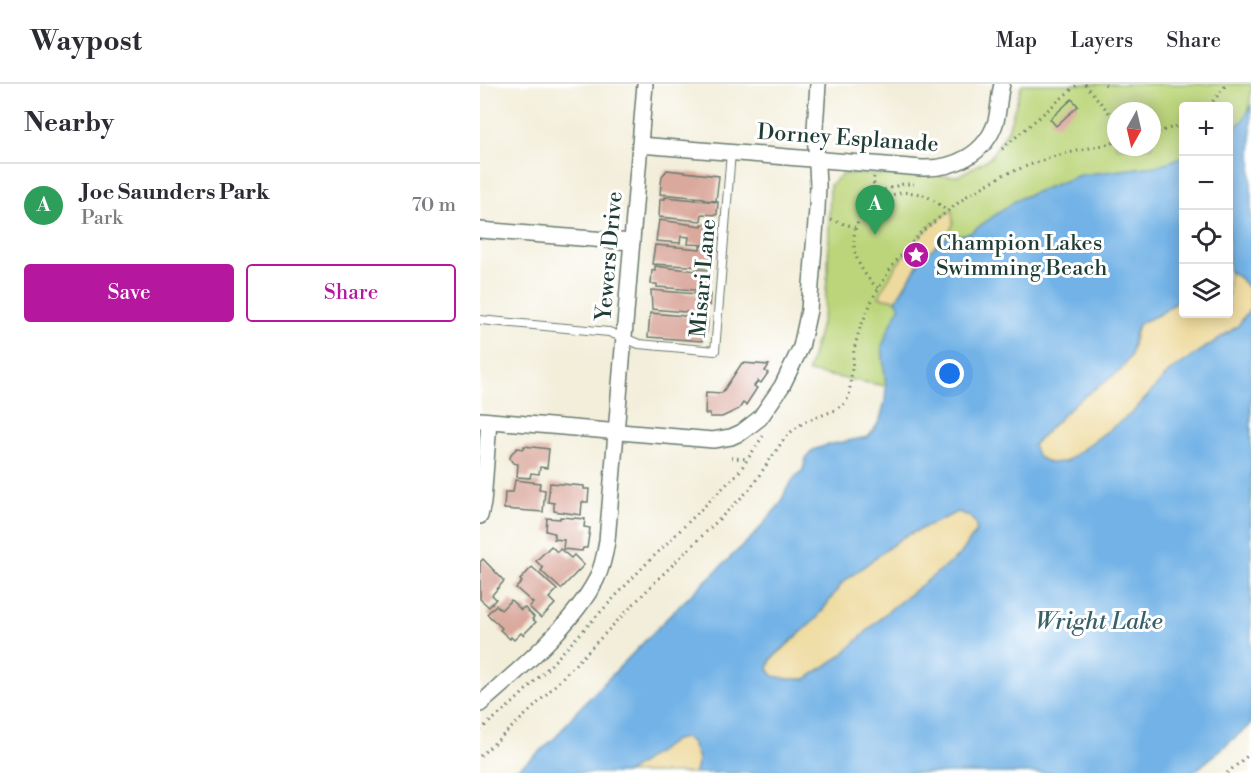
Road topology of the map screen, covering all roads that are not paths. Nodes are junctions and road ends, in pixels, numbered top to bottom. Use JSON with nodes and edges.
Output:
{"nodes":[{"id":1,"x":645,"y":84,"type":"edge"},
{"id":2,"x":818,"y":84,"type":"edge"},
{"id":3,"x":1002,"y":84,"type":"edge"},
{"id":4,"x":640,"y":145,"type":"junction"},
{"id":5,"x":731,"y":152,"type":"junction"},
{"id":6,"x":817,"y":159,"type":"junction"},
{"id":7,"x":480,"y":230,"type":"edge"},
{"id":8,"x":632,"y":242,"type":"junction"},
{"id":9,"x":480,"y":320,"type":"edge"},
{"id":10,"x":624,"y":338,"type":"junction"},
{"id":11,"x":484,"y":420,"type":"edge"},
{"id":12,"x":616,"y":432,"type":"junction"},
{"id":13,"x":480,"y":516,"type":"edge"},
{"id":14,"x":480,"y":704,"type":"edge"}],
"edges":[{"from":1,"to":4,"type":"street","name":"Yewers Drive"},
{"from":2,"to":6,"type":"street"},
{"from":3,"to":6,"type":"street","name":"Dorney Esplanade"},
{"from":4,"to":5,"type":"street","name":"Dorney Esplanade"},
{"from":4,"to":8,"type":"street","name":"Yewers Drive"},
{"from":5,"to":6,"type":"street","name":"Dorney Esplanade"},
{"from":5,"to":10,"type":"lane","name":"Misari Lane"},
{"from":6,"to":12,"type":"street"},
{"from":7,"to":8,"type":"street"},
{"from":8,"to":10,"type":"street","name":"Yewers Drive"},
{"from":9,"to":10,"type":"lane"},
{"from":10,"to":12,"type":"street","name":"Yewers Drive"},
{"from":11,"to":12,"type":"street"},
{"from":11,"to":13,"type":"street"},
{"from":12,"to":14,"type":"street","name":"Yewers Drive"}]}
